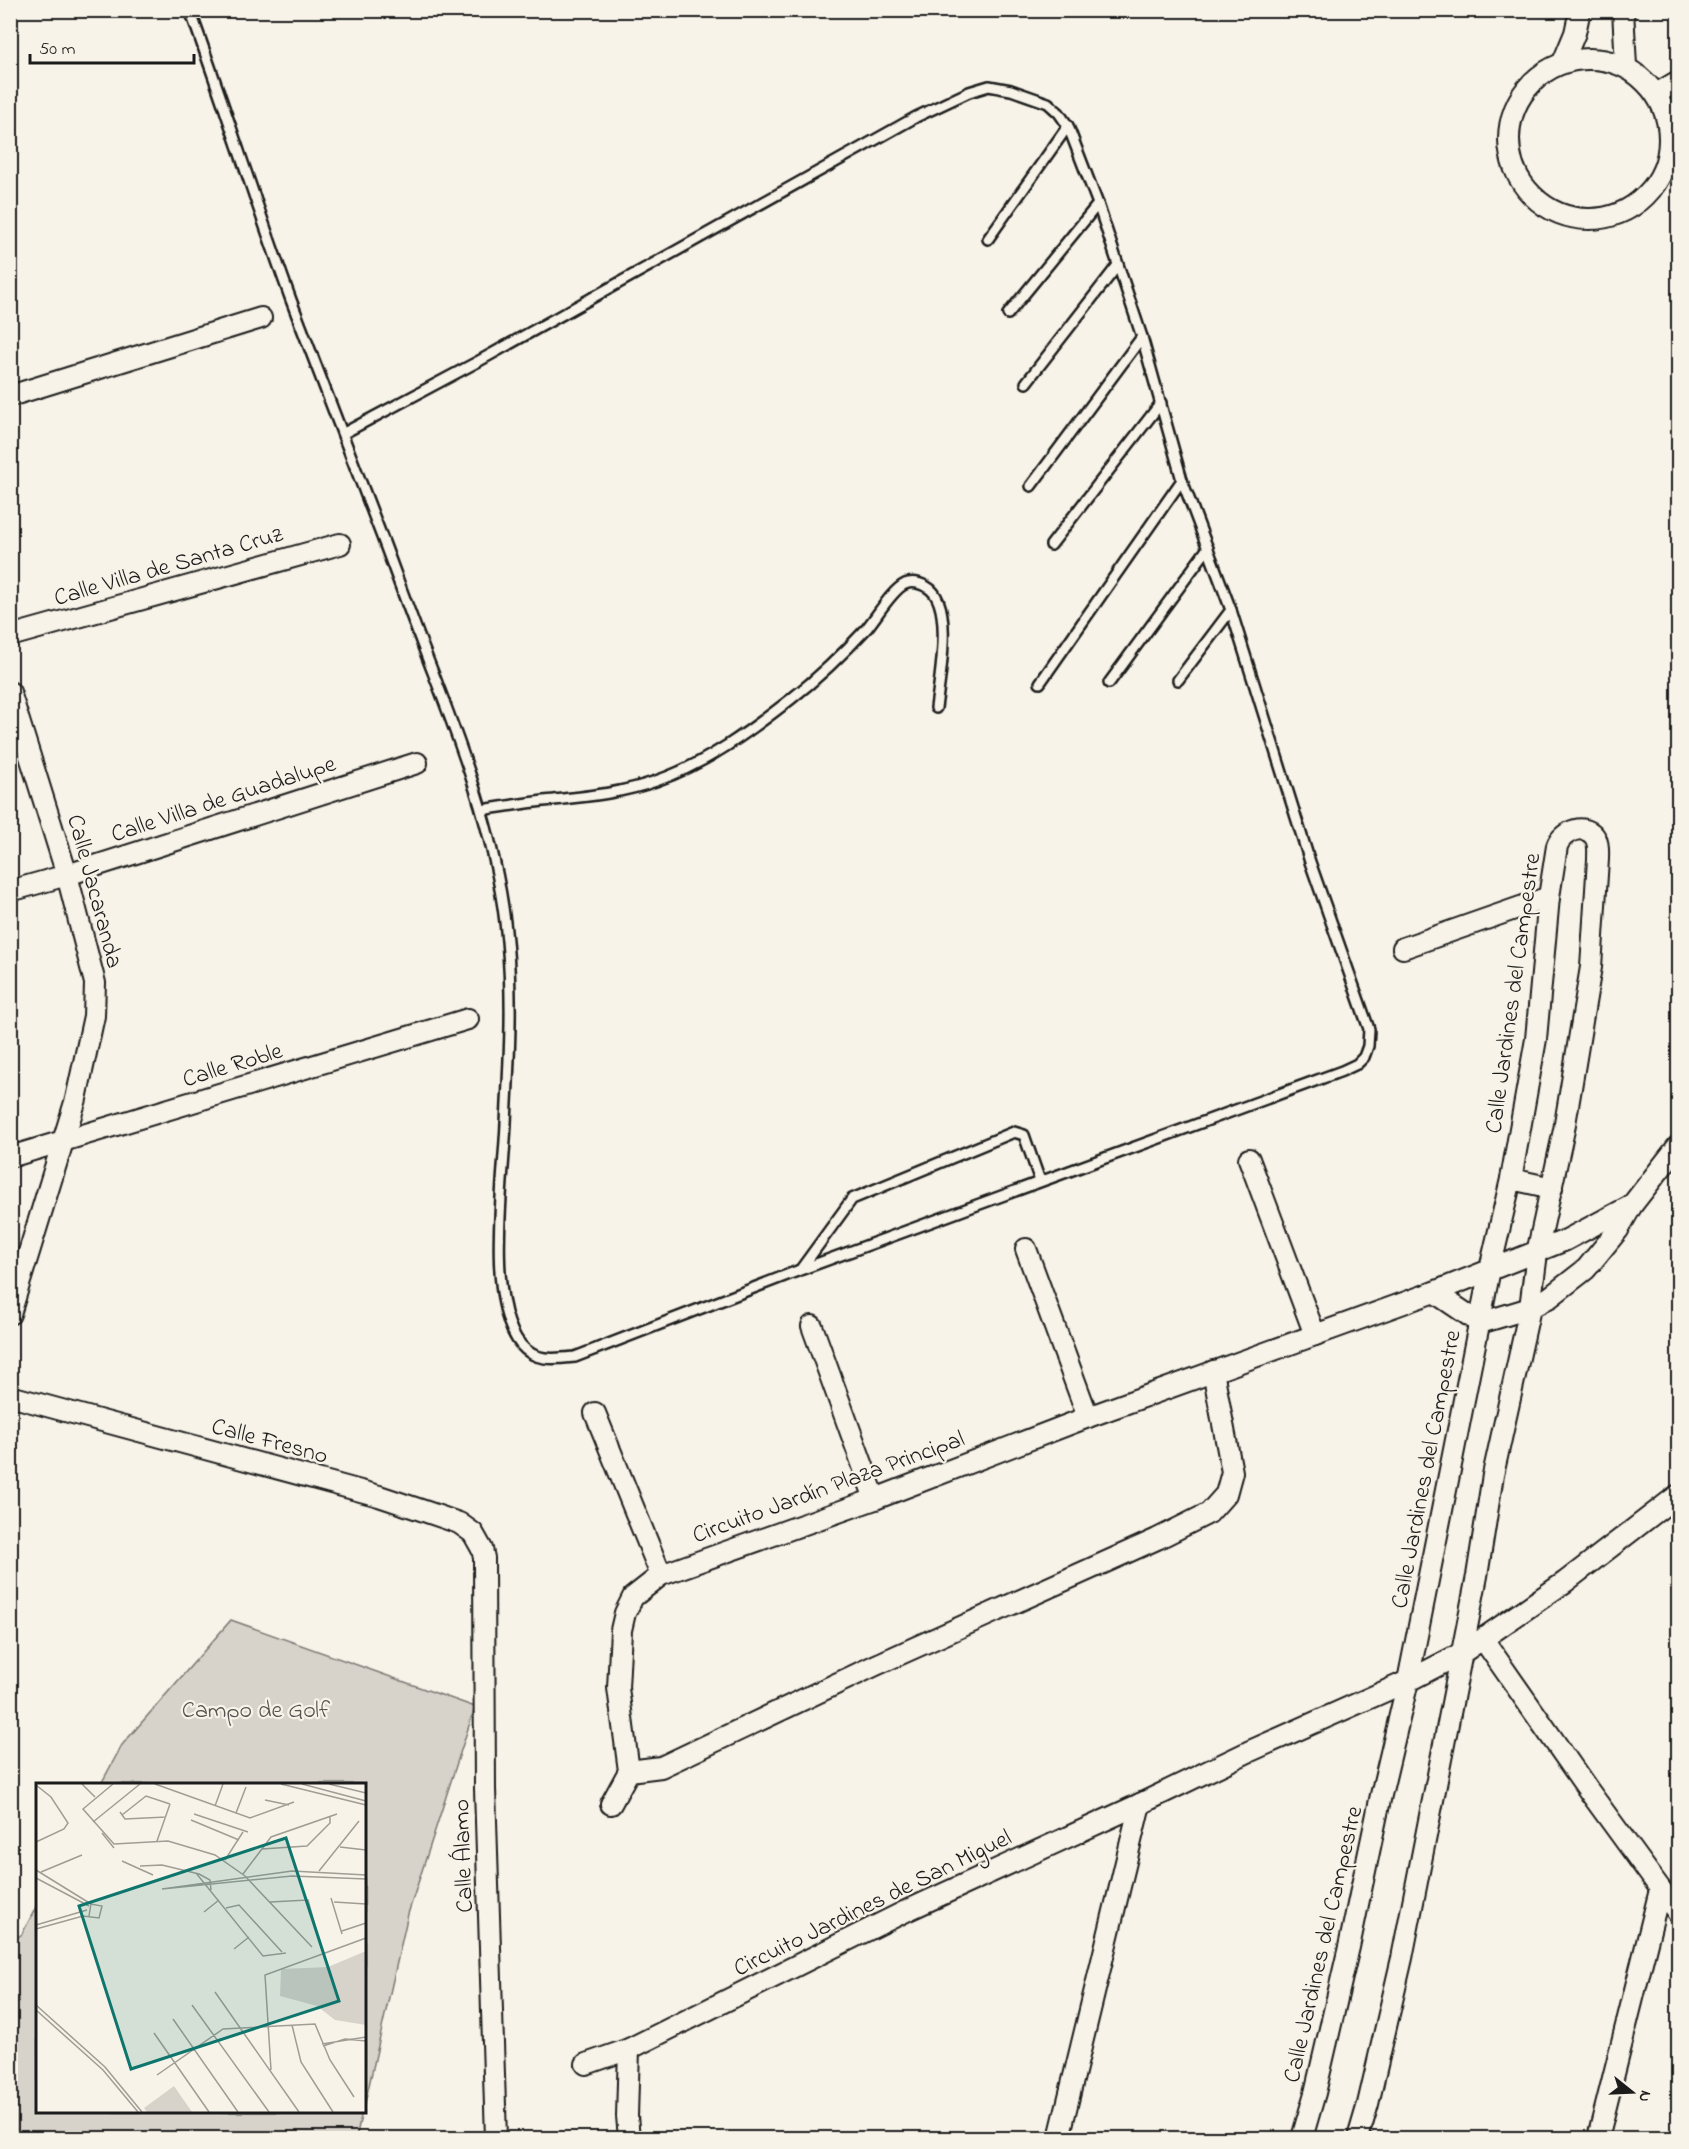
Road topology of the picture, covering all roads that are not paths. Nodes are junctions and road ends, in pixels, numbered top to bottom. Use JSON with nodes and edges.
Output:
{"nodes":[{"id":1,"x":190,"y":10,"type":"edge"},
{"id":2,"x":1580,"y":10,"type":"edge"},
{"id":3,"x":1623,"y":10,"type":"edge"},
{"id":4,"x":1563,"y":62,"type":"junction"},
{"id":5,"x":1626,"y":66,"type":"junction"},
{"id":6,"x":1678,"y":81,"type":"edge"},
{"id":7,"x":1656,"y":94,"type":"junction"},
{"id":8,"x":1673,"y":121,"type":"edge"},
{"id":9,"x":1068,"y":126,"type":"junction"},
{"id":10,"x":1098,"y":204,"type":"junction"},
{"id":11,"x":988,"y":239,"type":"dead end"},
{"id":12,"x":1118,"y":265,"type":"junction"},
{"id":13,"x":1008,"y":314,"type":"dead end"},
{"id":14,"x":261,"y":318,"type":"dead end"},
{"id":15,"x":1142,"y":337,"type":"junction"},
{"id":16,"x":1026,"y":383,"type":"dead end"},
{"id":17,"x":10,"y":396,"type":"edge"},
{"id":18,"x":1161,"y":403,"type":"junction"},
{"id":19,"x":344,"y":433,"type":"junction"},
{"id":20,"x":1182,"y":480,"type":"junction"},
{"id":21,"x":1031,"y":486,"type":"dead end"},
{"id":22,"x":340,"y":544,"type":"dead end"},
{"id":23,"x":1051,"y":545,"type":"dead end"},
{"id":24,"x":1208,"y":548,"type":"junction"},
{"id":25,"x":1232,"y":610,"type":"junction"},
{"id":26,"x":10,"y":636,"type":"edge"},
{"id":27,"x":1178,"y":680,"type":"dead end"},
{"id":28,"x":1040,"y":683,"type":"dead end"},
{"id":29,"x":1109,"y":683,"type":"dead end"},
{"id":30,"x":10,"y":692,"type":"edge"},
{"id":31,"x":936,"y":708,"type":"dead end"},
{"id":32,"x":417,"y":764,"type":"dead end"},
{"id":33,"x":482,"y":810,"type":"junction"},
{"id":34,"x":67,"y":875,"type":"junction"},
{"id":35,"x":10,"y":891,"type":"edge"},
{"id":36,"x":1550,"y":897,"type":"junction"},
{"id":37,"x":1403,"y":948,"type":"dead end"},
{"id":38,"x":468,"y":1019,"type":"dead end"},
{"id":39,"x":62,"y":1142,"type":"junction"},
{"id":40,"x":1678,"y":1146,"type":"edge"},
{"id":41,"x":10,"y":1157,"type":"edge"},
{"id":42,"x":1249,"y":1159,"type":"dead end"},
{"id":43,"x":1511,"y":1179,"type":"junction"},
{"id":44,"x":1040,"y":1181,"type":"junction"},
{"id":45,"x":1552,"y":1188,"type":"junction"},
{"id":46,"x":1632,"y":1205,"type":"junction"},
{"id":47,"x":1026,"y":1249,"type":"dead end"},
{"id":48,"x":1537,"y":1253,"type":"junction"},
{"id":49,"x":1490,"y":1269,"type":"junction"},
{"id":50,"x":800,"y":1270,"type":"junction"},
{"id":51,"x":1434,"y":1292,"type":"junction"},
{"id":52,"x":1530,"y":1308,"type":"junction"},
{"id":53,"x":10,"y":1314,"type":"edge"},
{"id":54,"x":1480,"y":1323,"type":"junction"},
{"id":55,"x":812,"y":1326,"type":"dead end"},
{"id":56,"x":1315,"y":1335,"type":"junction"},
{"id":57,"x":1213,"y":1371,"type":"junction"},
{"id":58,"x":10,"y":1396,"type":"edge"},
{"id":59,"x":595,"y":1413,"type":"dead end"},
{"id":60,"x":1088,"y":1416,"type":"junction"},
{"id":61,"x":875,"y":1499,"type":"junction"},
{"id":62,"x":1675,"y":1505,"type":"edge"},
{"id":63,"x":484,"y":1571,"type":"joint"},
{"id":64,"x":661,"y":1575,"type":"junction"},
{"id":65,"x":1483,"y":1639,"type":"junction"},
{"id":66,"x":1462,"y":1653,"type":"junction"},
{"id":67,"x":1408,"y":1681,"type":"junction"},
{"id":68,"x":629,"y":1771,"type":"junction"},
{"id":69,"x":610,"y":1804,"type":"dead end"},
{"id":70,"x":1140,"y":1804,"type":"junction"},
{"id":71,"x":1660,"y":1890,"type":"junction"},
{"id":72,"x":1678,"y":1913,"type":"edge"},
{"id":73,"x":628,"y":2049,"type":"junction"},
{"id":74,"x":586,"y":2064,"type":"dead end"},
{"id":75,"x":496,"y":2139,"type":"edge"},
{"id":76,"x":629,"y":2139,"type":"edge"},
{"id":77,"x":1059,"y":2139,"type":"edge"},
{"id":78,"x":1302,"y":2139,"type":"edge"},
{"id":79,"x":1358,"y":2139,"type":"edge"},
{"id":80,"x":1598,"y":2139,"type":"edge"}],
"edges":[{"from":1,"to":19,"type":"lane"},
{"from":2,"to":4,"type":"street"},
{"from":3,"to":5,"type":"street"},
{"from":4,"to":5,"type":"street"},
{"from":4,"to":8,"type":"street"},
{"from":5,"to":7,"type":"street"},
{"from":6,"to":7,"type":"street"},
{"from":7,"to":8,"type":"street"},
{"from":9,"to":10,"type":"lane"},
{"from":9,"to":11,"type":"lane"},
{"from":9,"to":19,"type":"lane"},
{"from":10,"to":12,"type":"lane"},
{"from":10,"to":13,"type":"lane"},
{"from":12,"to":15,"type":"lane"},
{"from":12,"to":16,"type":"lane"},
{"from":14,"to":17,"type":"street"},
{"from":15,"to":18,"type":"lane"},
{"from":15,"to":21,"type":"lane"},
{"from":18,"to":20,"type":"lane"},
{"from":18,"to":23,"type":"lane"},
{"from":19,"to":33,"type":"lane"},
{"from":20,"to":24,"type":"lane"},
{"from":20,"to":28,"type":"lane"},
{"from":22,"to":26,"type":"street","name":"Calle Villa de Santa Cruz"},
{"from":24,"to":25,"type":"lane"},
{"from":24,"to":29,"type":"lane"},
{"from":25,"to":27,"type":"lane"},
{"from":25,"to":44,"type":"lane"},
{"from":30,"to":34,"type":"street","name":"Calle Jacaranda"},
{"from":31,"to":33,"type":"lane"},
{"from":32,"to":34,"type":"street","name":"Calle Villa de Guadalupe"},
{"from":33,"to":50,"type":"lane"},
{"from":34,"to":35,"type":"street","name":"Calle Villa de Guadalupe"},
{"from":34,"to":39,"type":"street","name":"Calle Jacaranda"},
{"from":36,"to":37,"type":"street"},
{"from":36,"to":43,"type":"street","name":"Calle Jardines del Campestre"},
{"from":36,"to":45,"type":"street","name":"Calle Jardines del Campestre"},
{"from":38,"to":39,"type":"street","name":"Calle Roble"},
{"from":39,"to":41,"type":"street","name":"Calle Roble"},
{"from":39,"to":53,"type":"street","name":"Calle Jacaranda"},
{"from":40,"to":46,"type":"street"},
{"from":42,"to":56,"type":"street"},
{"from":43,"to":45,"type":"street"},
{"from":43,"to":49,"type":"street","name":"Calle Jardines del Campestre"},
{"from":44,"to":50,"type":"lane"},
{"from":44,"to":50,"type":"lane"},
{"from":45,"to":48,"type":"street","name":"Calle Jardines del Campestre"},
{"from":46,"to":48,"type":"street","name":"Circuito Jardín Plaza Principal"},
{"from":46,"to":52,"type":"street"},
{"from":47,"to":60,"type":"street"},
{"from":48,"to":49,"type":"street","name":"Circuito Jardín Plaza Principal"},
{"from":48,"to":52,"type":"street","name":"Calle Jardines del Campestre"},
{"from":49,"to":51,"type":"street","name":"Circuito Jardín Plaza Principal"},
{"from":49,"to":54,"type":"street","name":"Calle Jardines del Campestre"},
{"from":51,"to":54,"type":"street"},
{"from":51,"to":56,"type":"street","name":"Circuito Jardín Plaza Principal"},
{"from":52,"to":54,"type":"street"},
{"from":52,"to":66,"type":"street","name":"Calle Jardines del Campestre"},
{"from":54,"to":67,"type":"street","name":"Calle Jardines del Campestre"},
{"from":55,"to":61,"type":"street"},
{"from":56,"to":57,"type":"street","name":"Circuito Jardín Plaza Principal"},
{"from":57,"to":60,"type":"street","name":"Circuito Jardín Plaza Principal"},
{"from":57,"to":68,"type":"street"},
{"from":58,"to":63,"type":"street","name":"Calle Fresno"},
{"from":59,"to":64,"type":"street"},
{"from":60,"to":61,"type":"street","name":"Circuito Jardín Plaza Principal"},
{"from":61,"to":64,"type":"street","name":"Circuito Jardín Plaza Principal"},
{"from":62,"to":65,"type":"street","name":"Circuito Jardines de San Miguel"},
{"from":63,"to":75,"type":"street","name":"Calle Álamo"},
{"from":64,"to":68,"type":"street","name":"Circuito Jardín Plaza Principal"},
{"from":65,"to":66,"type":"street","name":"Circuito Jardines de San Miguel"},
{"from":65,"to":71,"type":"street"},
{"from":66,"to":67,"type":"street","name":"Circuito Jardines de San Miguel"},
{"from":66,"to":79,"type":"street","name":"Calle Jardines del Campestre"},
{"from":67,"to":70,"type":"street","name":"Circuito Jardines de San Miguel"},
{"from":67,"to":78,"type":"street","name":"Calle Jardines del Campestre"},
{"from":68,"to":69,"type":"street"},
{"from":70,"to":73,"type":"street","name":"Circuito Jardines de San Miguel"},
{"from":70,"to":77,"type":"street"},
{"from":71,"to":72,"type":"street"},
{"from":71,"to":80,"type":"street"},
{"from":73,"to":74,"type":"street","name":"Circuito Jardines de San Miguel"},
{"from":73,"to":76,"type":"street"}]}
